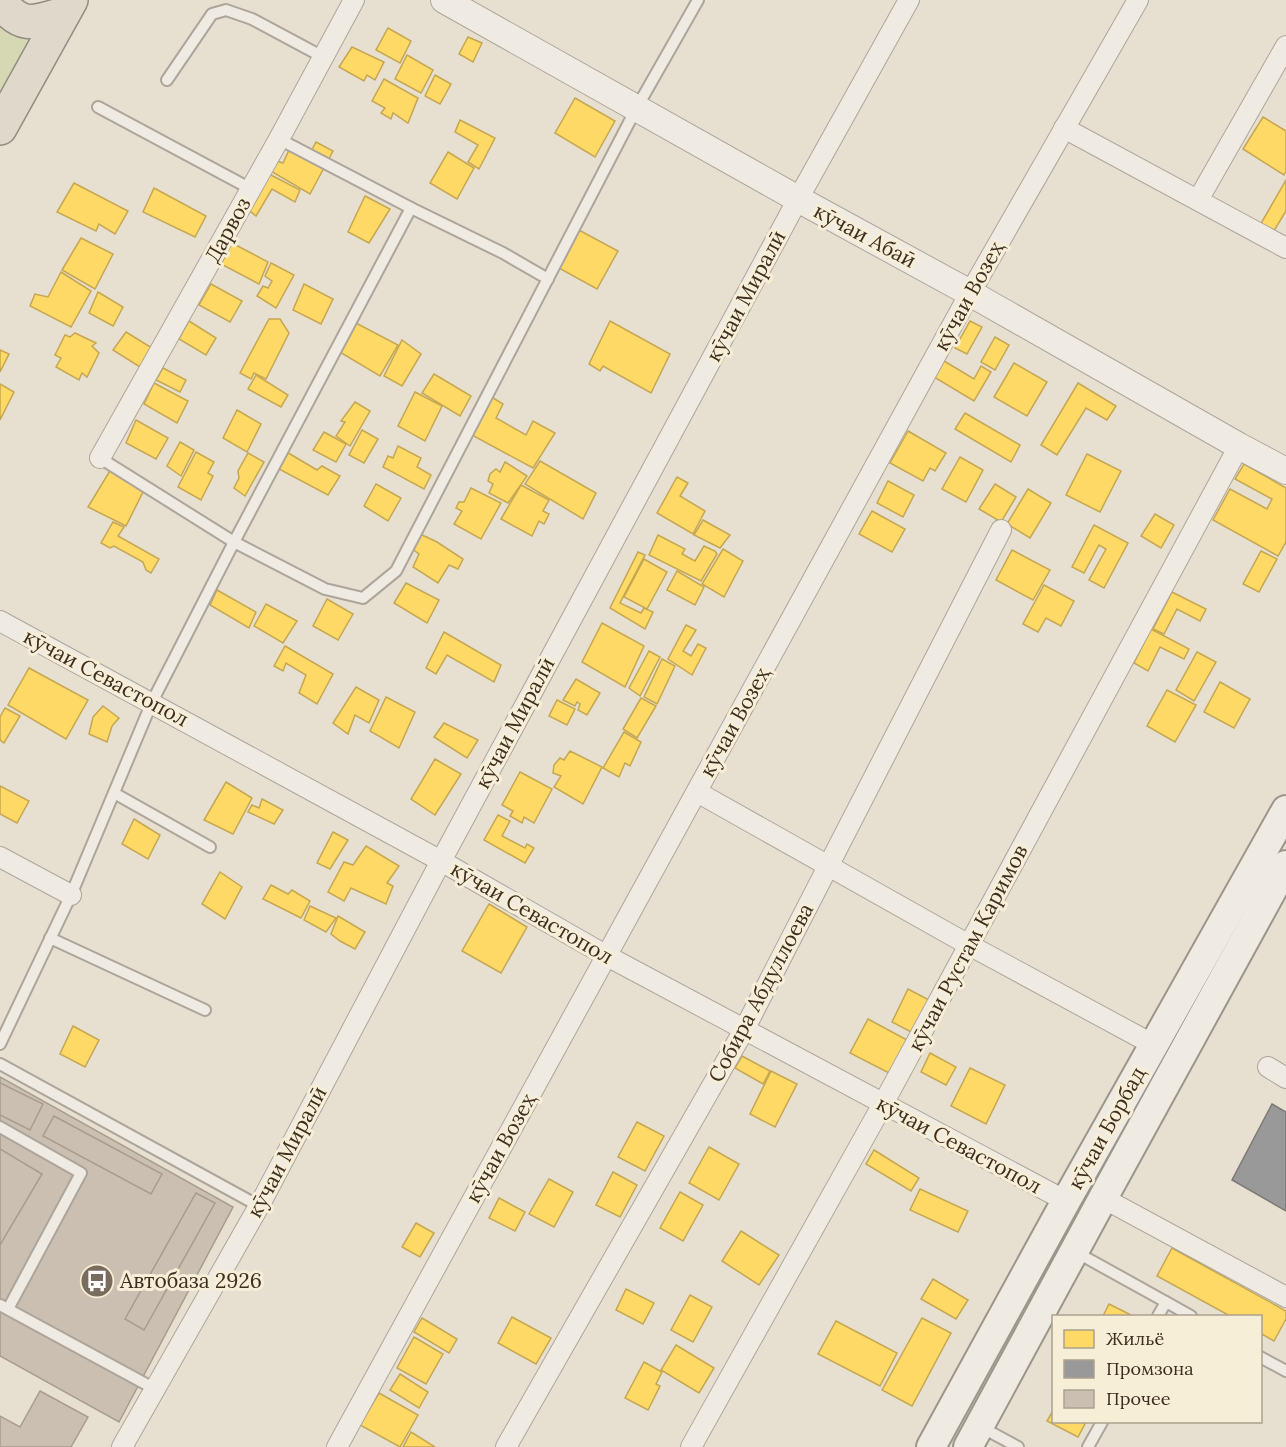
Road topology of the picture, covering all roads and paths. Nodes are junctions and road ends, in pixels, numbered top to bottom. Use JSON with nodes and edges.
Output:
{"nodes":[{"id":1,"x":354,"y":0,"type":"edge"},
{"id":2,"x":444,"y":0,"type":"edge"},
{"id":3,"x":698,"y":0,"type":"edge"},
{"id":4,"x":909,"y":0,"type":"edge"},
{"id":5,"x":1138,"y":0,"type":"edge"},
{"id":6,"x":0,"y":1,"type":"edge"},
{"id":7,"x":67,"y":7,"type":"edge"},
{"id":8,"x":1286,"y":46,"type":"edge"},
{"id":9,"x":323,"y":57,"type":"junction"},
{"id":10,"x":166,"y":80,"type":"dead end"},
{"id":11,"x":98,"y":107,"type":"dead end"},
{"id":12,"x":636,"y":109,"type":"junction"},
{"id":13,"x":0,"y":128,"type":"edge"},
{"id":14,"x":1064,"y":128,"type":"junction"},
{"id":15,"x":279,"y":139,"type":"junction"},
{"id":16,"x":251,"y":189,"type":"junction"},
{"id":17,"x":798,"y":199,"type":"junction"},
{"id":18,"x":1198,"y":200,"type":"junction"},
{"id":19,"x":411,"y":208,"type":"junction"},
{"id":20,"x":1286,"y":248,"type":"edge"},
{"id":21,"x":548,"y":279,"type":"junction"},
{"id":22,"x":970,"y":292,"type":"junction"},
{"id":23,"x":1239,"y":446,"type":"junction"},
{"id":24,"x":100,"y":458,"type":"joint"},
{"id":25,"x":1286,"y":471,"type":"edge"},
{"id":26,"x":1001,"y":530,"type":"dead end"},
{"id":27,"x":234,"y":542,"type":"junction"},
{"id":28,"x":0,"y":621,"type":"edge"},
{"id":29,"x":152,"y":702,"type":"junction"},
{"id":30,"x":697,"y":792,"type":"junction"},
{"id":31,"x":114,"y":793,"type":"junction"},
{"id":32,"x":1286,"y":810,"type":"edge"},
{"id":33,"x":210,"y":847,"type":"dead end"},
{"id":34,"x":0,"y":858,"type":"edge"},
{"id":35,"x":441,"y":861,"type":"junction"},
{"id":36,"x":1286,"y":865,"type":"edge"},
{"id":37,"x":828,"y":867,"type":"junction"},
{"id":38,"x":71,"y":895,"type":"junction"},
{"id":39,"x":50,"y":938,"type":"junction"},
{"id":40,"x":969,"y":945,"type":"junction"},
{"id":41,"x":607,"y":956,"type":"junction"},
{"id":42,"x":205,"y":1010,"type":"dead end"},
{"id":43,"x":744,"y":1030,"type":"junction"},
{"id":44,"x":0,"y":1044,"type":"edge"},
{"id":45,"x":1154,"y":1045,"type":"junction"},
{"id":46,"x":0,"y":1064,"type":"edge"},
{"id":47,"x":1268,"y":1068,"type":"dead end"},
{"id":48,"x":1286,"y":1078,"type":"edge"},
{"id":49,"x":883,"y":1104,"type":"junction"},
{"id":50,"x":0,"y":1127,"type":"edge"},
{"id":51,"x":1103,"y":1198,"type":"junction"},
{"id":52,"x":1066,"y":1202,"type":"junction"},
{"id":53,"x":259,"y":1206,"type":"junction"},
{"id":54,"x":1074,"y":1251,"type":"junction"},
{"id":55,"x":1286,"y":1297,"type":"edge"},
{"id":56,"x":1166,"y":1302,"type":"junction"},
{"id":57,"x":4,"y":1307,"type":"edge"},
{"id":58,"x":1159,"y":1315,"type":"edge"},
{"id":59,"x":1188,"y":1315,"type":"edge"},
{"id":60,"x":1262,"y":1358,"type":"edge"},
{"id":61,"x":1284,"y":1366,"type":"edge"},
{"id":62,"x":155,"y":1389,"type":"junction"},
{"id":63,"x":1101,"y":1423,"type":"edge"},
{"id":64,"x":974,"y":1437,"type":"edge"},
{"id":65,"x":122,"y":1447,"type":"edge"},
{"id":66,"x":337,"y":1447,"type":"edge"},
{"id":67,"x":506,"y":1447,"type":"edge"},
{"id":68,"x":692,"y":1447,"type":"edge"},
{"id":69,"x":931,"y":1447,"type":"edge"},
{"id":70,"x":1018,"y":1447,"type":"edge"},
{"id":71,"x":1088,"y":1447,"type":"edge"}],
"edges":[{"from":1,"to":9,"type":"street","name":"Дарвоз"},
{"from":2,"to":12,"type":"street","name":"кӯчаи Абаӣ"},
{"from":3,"to":12,"type":"lane"},
{"from":4,"to":17,"type":"street","name":"кӯчаи Миралӣ"},
{"from":5,"to":14,"type":"street","name":"кӯчаи Возеҳ"},
{"from":6,"to":7,"type":"highway"},
{"from":7,"to":13,"type":"highway"},
{"from":8,"to":18,"type":"street"},
{"from":9,"to":10,"type":"lane"},
{"from":9,"to":15,"type":"street","name":"Дарвоз"},
{"from":11,"to":16,"type":"lane"},
{"from":12,"to":17,"type":"street","name":"кӯчаи Абаӣ"},
{"from":12,"to":21,"type":"lane"},
{"from":14,"to":18,"type":"street"},
{"from":14,"to":22,"type":"street","name":"кӯчаи Возеҳ"},
{"from":15,"to":16,"type":"street","name":"Дарвоз"},
{"from":15,"to":19,"type":"lane"},
{"from":16,"to":24,"type":"street","name":"Дарвоз"},
{"from":17,"to":22,"type":"street","name":"кӯчаи Абаӣ"},
{"from":17,"to":35,"type":"street","name":"кӯчаи Миралӣ"},
{"from":18,"to":20,"type":"street"},
{"from":19,"to":21,"type":"lane"},
{"from":19,"to":27,"type":"lane"},
{"from":21,"to":27,"type":"lane"},
{"from":22,"to":23,"type":"street","name":"кӯчаи Абаӣ"},
{"from":22,"to":30,"type":"street","name":"кӯчаи Возеҳ"},
{"from":23,"to":25,"type":"street","name":"кӯчаи Абаӣ"},
{"from":23,"to":40,"type":"street","name":"кӯчаи Рустам Каримов"},
{"from":24,"to":27,"type":"lane"},
{"from":26,"to":37,"type":"street","name":"Собира Абдуллоева"},
{"from":27,"to":29,"type":"lane"},
{"from":28,"to":29,"type":"street","name":"кӯчаи Севастопол"},
{"from":29,"to":31,"type":"lane"},
{"from":29,"to":35,"type":"street","name":"кӯчаи Севастопол"},
{"from":30,"to":37,"type":"street"},
{"from":30,"to":41,"type":"street","name":"кӯчаи Возеҳ"},
{"from":31,"to":33,"type":"lane"},
{"from":31,"to":38,"type":"lane"},
{"from":32,"to":45,"type":"main road","name":"кӯчаи Борбад"},
{"from":34,"to":38,"type":"street"},
{"from":35,"to":41,"type":"street","name":"кӯчаи Севастопол"},
{"from":35,"to":53,"type":"street","name":"кӯчаи Миралӣ"},
{"from":36,"to":51,"type":"main road","name":"кӯчаи Борбад"},
{"from":37,"to":40,"type":"street"},
{"from":37,"to":43,"type":"street","name":"Собира Абдуллоева"},
{"from":38,"to":39,"type":"lane"},
{"from":39,"to":42,"type":"lane"},
{"from":39,"to":44,"type":"lane"},
{"from":40,"to":45,"type":"street"},
{"from":40,"to":49,"type":"street","name":"кӯчаи Рустам Каримов"},
{"from":41,"to":43,"type":"street","name":"кӯчаи Севастопол"},
{"from":41,"to":66,"type":"street","name":"кӯчаи Возеҳ"},
{"from":43,"to":49,"type":"street","name":"кӯчаи Севастопол"},
{"from":43,"to":67,"type":"street","name":"Собира Абдуллоева"},
{"from":45,"to":52,"type":"main road","name":"кӯчаи Борбад"},
{"from":46,"to":53,"type":"lane"},
{"from":47,"to":48,"type":"street"},
{"from":49,"to":52,"type":"street","name":"кӯчаи Севастопол"},
{"from":49,"to":68,"type":"street","name":"кӯчаи Рустам Каримов"},
{"from":50,"to":57,"type":"lane"},
{"from":51,"to":54,"type":"main road","name":"кӯчаи Борбад"},
{"from":51,"to":55,"type":"street"},
{"from":52,"to":69,"type":"main road","name":"кӯчаи Борбад"},
{"from":53,"to":62,"type":"street","name":"кӯчаи Миралӣ"},
{"from":54,"to":56,"type":"lane"},
{"from":54,"to":64,"type":"main road","name":"кӯчаи Борбад"},
{"from":56,"to":58,"type":"lane"},
{"from":56,"to":59,"type":"lane"},
{"from":57,"to":62,"type":"lane"},
{"from":60,"to":61,"type":"lane"},
{"from":62,"to":65,"type":"street","name":"кӯчаи Миралӣ"},
{"from":63,"to":71,"type":"lane"},
{"from":64,"to":70,"type":"lane"}]}
